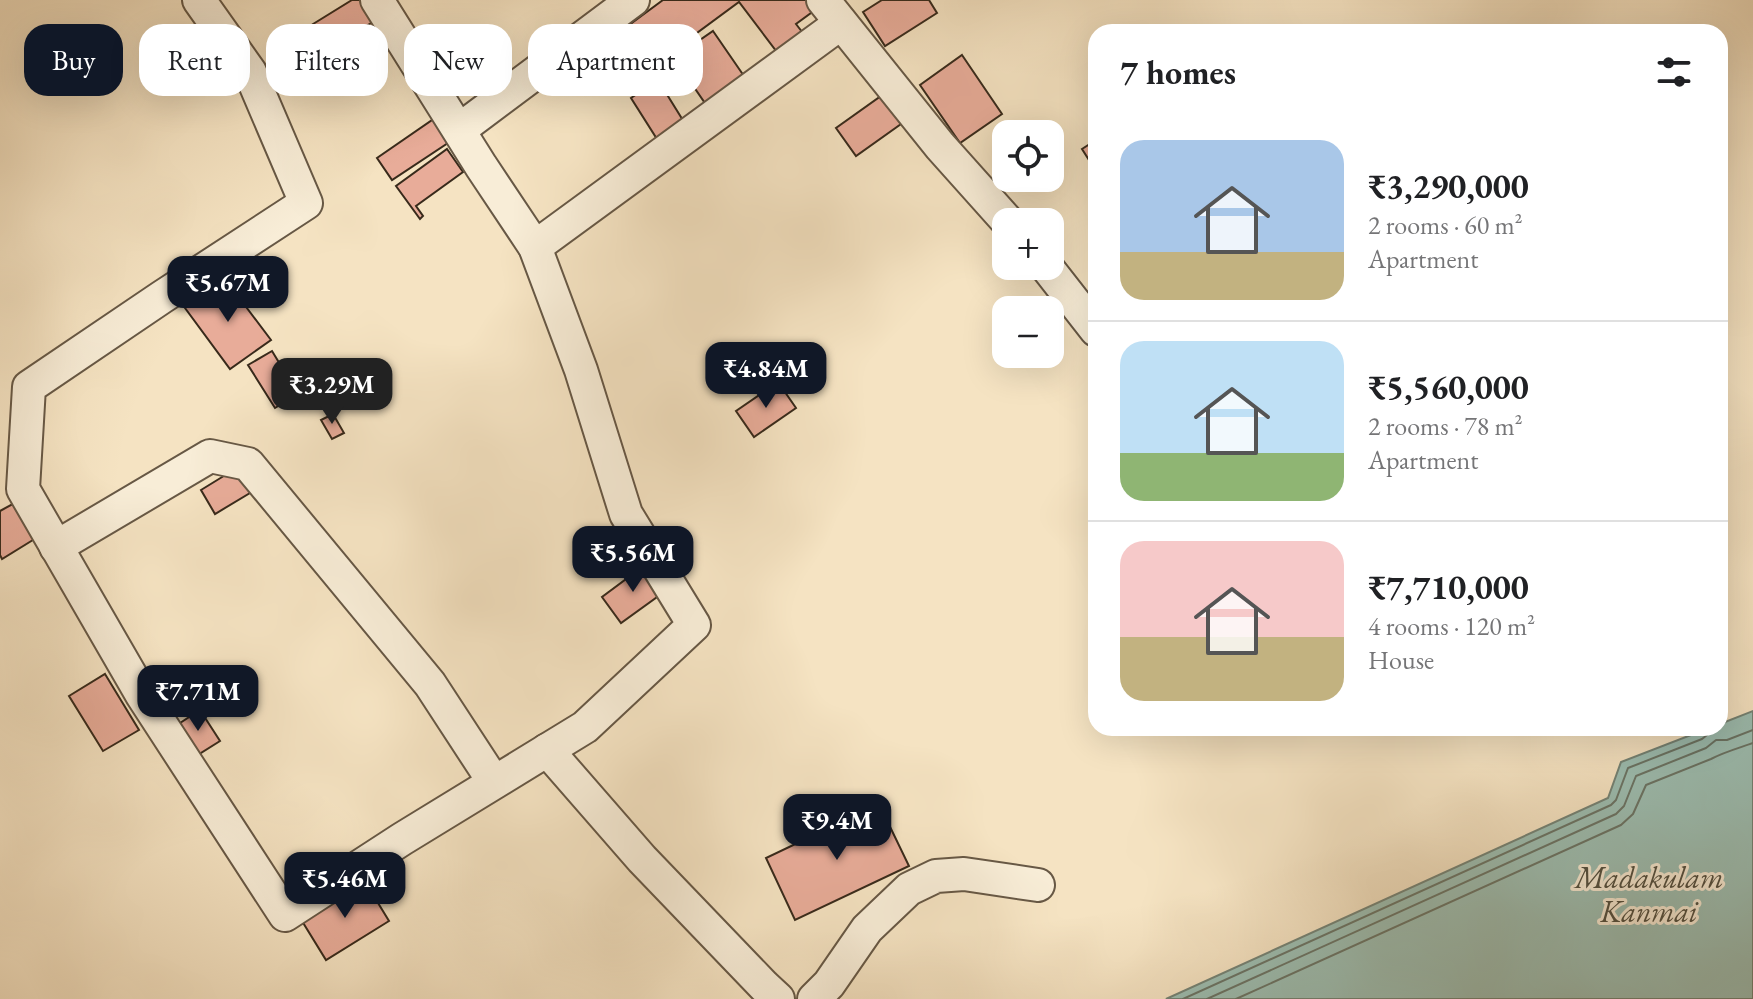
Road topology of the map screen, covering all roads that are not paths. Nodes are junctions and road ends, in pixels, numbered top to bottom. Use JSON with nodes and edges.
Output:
{"nodes":[{"id":1,"x":199,"y":0,"type":"edge"},
{"id":2,"x":377,"y":0,"type":"edge"},
{"id":3,"x":633,"y":0,"type":"edge"},
{"id":4,"x":832,"y":12,"type":"edge"},
{"id":5,"x":459,"y":130,"type":"junction"},
{"id":6,"x":995,"y":208,"type":"edge"},
{"id":7,"x":535,"y":247,"type":"junction"},
{"id":8,"x":1057,"y":280,"type":"edge"},
{"id":9,"x":1088,"y":320,"type":"edge"},
{"id":10,"x":56,"y":547,"type":"junction"},
{"id":11,"x":547,"y":750,"type":"junction"},
{"id":12,"x":494,"y":782,"type":"junction"},
{"id":13,"x":1038,"y":885,"type":"dead end"},
{"id":14,"x":778,"y":999,"type":"edge"},
{"id":15,"x":814,"y":999,"type":"edge"}],
"edges":[{"from":1,"to":10,"type":"street"},
{"from":2,"to":5,"type":"street"},
{"from":3,"to":5,"type":"street"},
{"from":4,"to":6,"type":"street"},
{"from":4,"to":7,"type":"street"},
{"from":5,"to":7,"type":"street"},
{"from":7,"to":11,"type":"street"},
{"from":8,"to":9,"type":"street"},
{"from":10,"to":12,"type":"street"},
{"from":10,"to":12,"type":"street"},
{"from":11,"to":12,"type":"street"},
{"from":11,"to":14,"type":"street"},
{"from":13,"to":15,"type":"street"}]}
